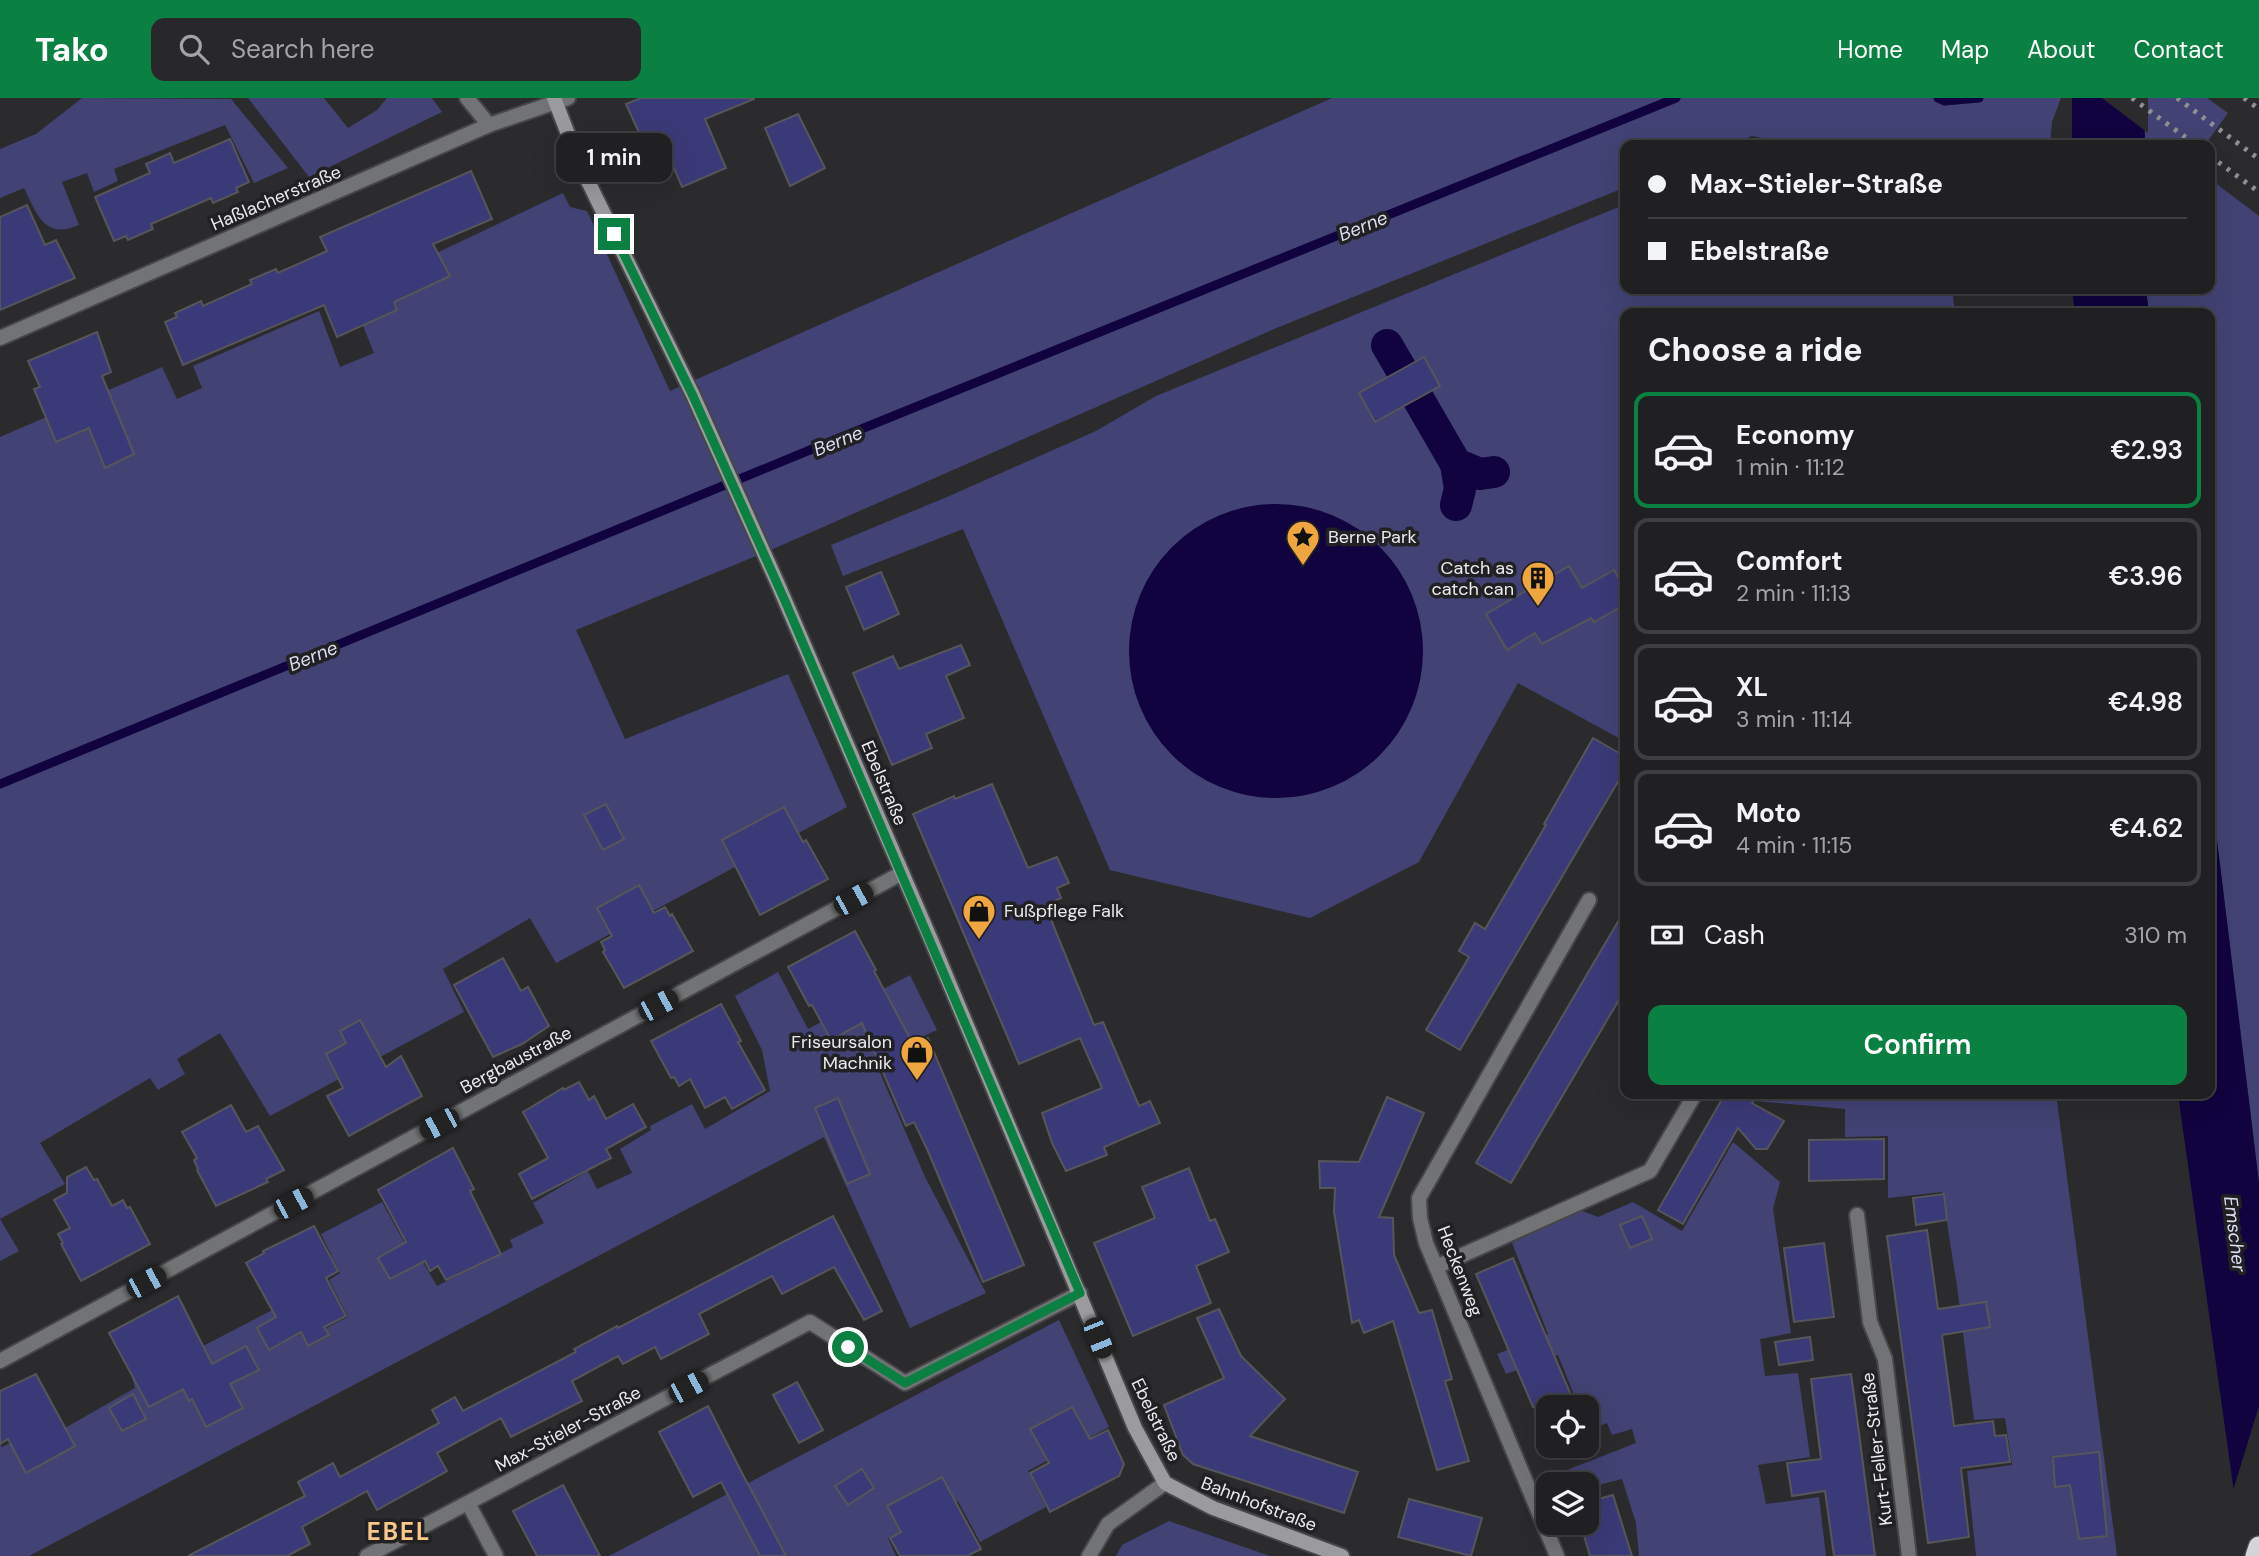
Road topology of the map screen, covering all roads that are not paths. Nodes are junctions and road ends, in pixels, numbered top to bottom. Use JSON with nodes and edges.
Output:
{"nodes":[{"id":1,"x":467,"y":98,"type":"edge"},
{"id":2,"x":559,"y":100,"type":"edge"},
{"id":3,"x":489,"y":125,"type":"junction"},
{"id":4,"x":0,"y":338,"type":"edge"},
{"id":5,"x":902,"y":873,"type":"junction"},
{"id":6,"x":1589,"y":900,"type":"dead end"},
{"id":7,"x":1692,"y":1099,"type":"edge"},
{"id":8,"x":1857,"y":1215,"type":"dead end"},
{"id":9,"x":1437,"y":1267,"type":"junction"},
{"id":10,"x":1080,"y":1293,"type":"junction"},
{"id":11,"x":0,"y":1361,"type":"edge"},
{"id":12,"x":1165,"y":1483,"type":"junction"},
{"id":13,"x":468,"y":1503,"type":"junction"},
{"id":14,"x":2259,"y":1547,"type":"edge"},
{"id":15,"x":367,"y":1556,"type":"edge"},
{"id":16,"x":496,"y":1556,"type":"edge"},
{"id":17,"x":1089,"y":1556,"type":"edge"},
{"id":18,"x":1342,"y":1556,"type":"edge"},
{"id":19,"x":1557,"y":1556,"type":"edge"},
{"id":20,"x":1909,"y":1556,"type":"edge"},
{"id":21,"x":2256,"y":1556,"type":"edge"}],
"edges":[{"from":1,"to":3,"type":"street"},
{"from":2,"to":3,"type":"street","name":"Haßlacherstraße"},
{"from":2,"to":5,"type":"street","name":"Ebelstraße"},
{"from":3,"to":4,"type":"street","name":"Haßlacherstraße"},
{"from":5,"to":10,"type":"street","name":"Ebelstraße"},
{"from":5,"to":11,"type":"street","name":"Bergbaustraße"},
{"from":6,"to":9,"type":"street","name":"Heckenweg"},
{"from":7,"to":9,"type":"street"},
{"from":8,"to":20,"type":"street","name":"Kurt-Feller-Straße"},
{"from":9,"to":19,"type":"street","name":"Heckenweg"},
{"from":10,"to":12,"type":"street","name":"Ebelstraße"},
{"from":10,"to":13,"type":"street","name":"Max-Stieler-Straße"},
{"from":12,"to":17,"type":"street"},
{"from":12,"to":18,"type":"street","name":"Bahnhofstraße"},
{"from":13,"to":15,"type":"street","name":"Max-Stieler-Straße"},
{"from":13,"to":16,"type":"street"},
{"from":14,"to":21,"type":"highway"}]}
